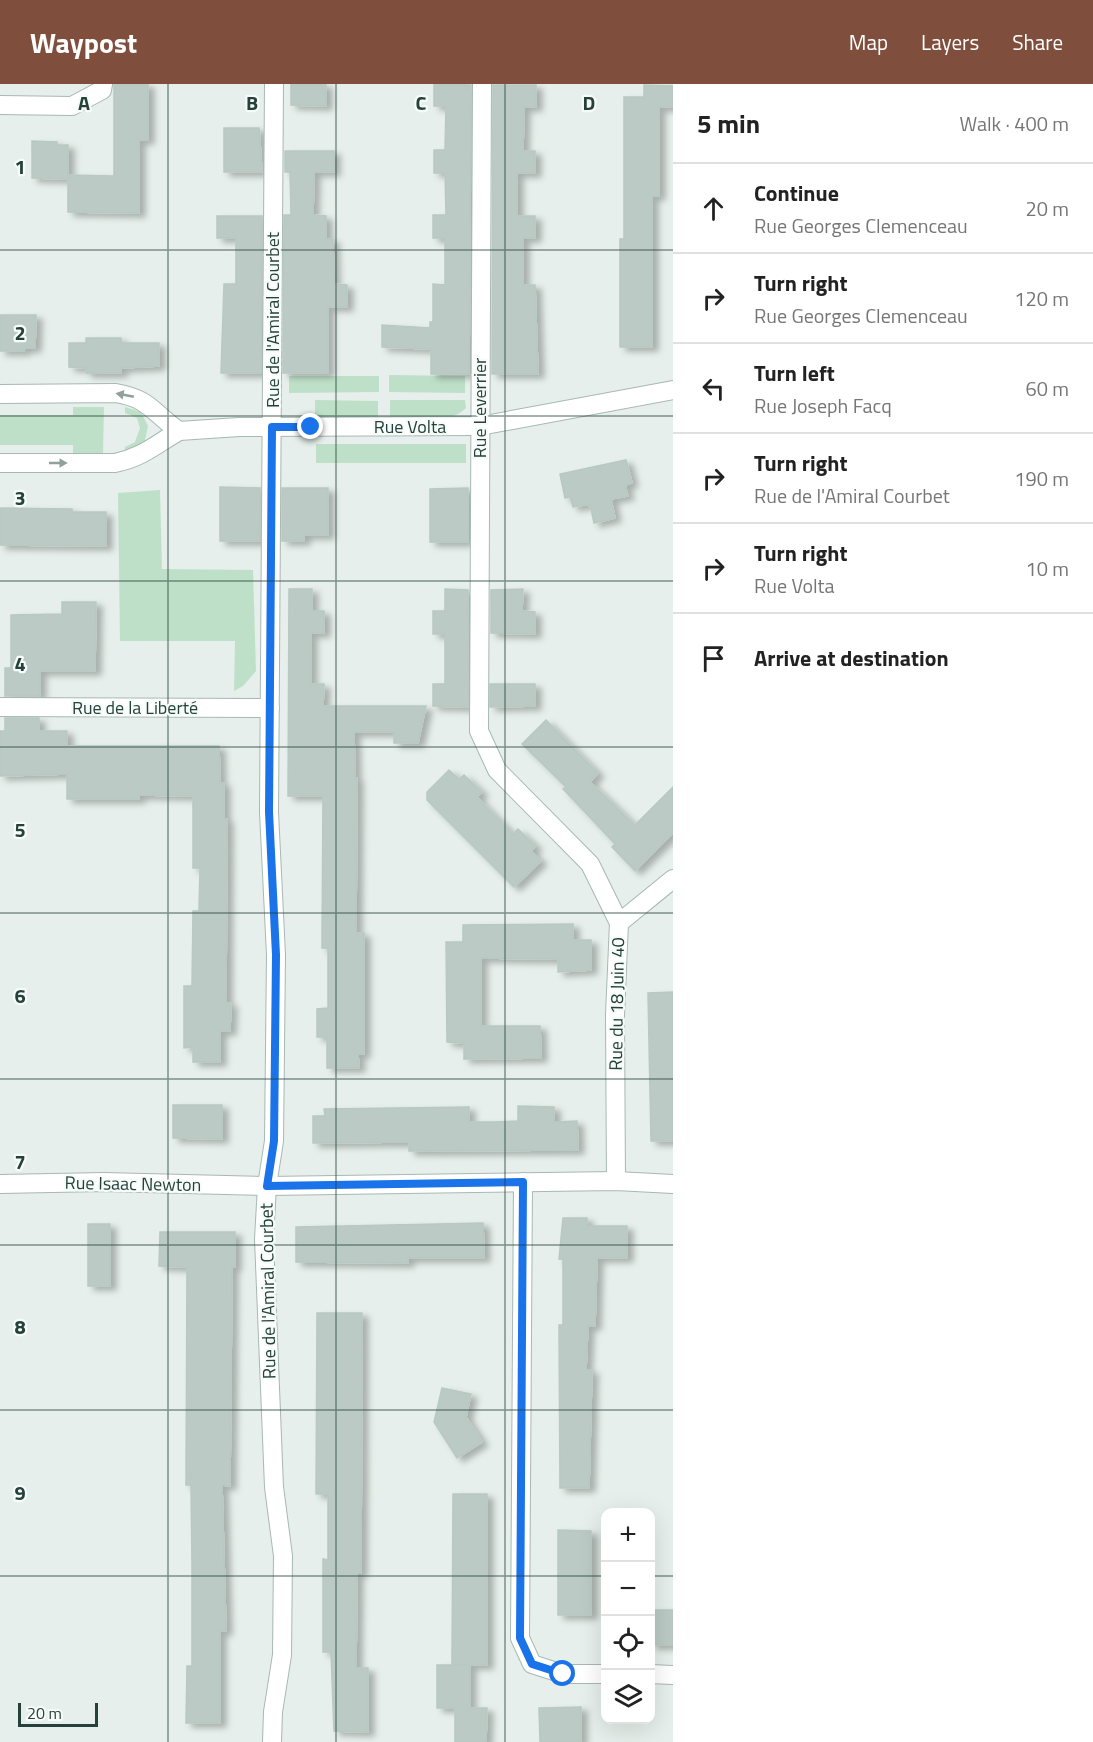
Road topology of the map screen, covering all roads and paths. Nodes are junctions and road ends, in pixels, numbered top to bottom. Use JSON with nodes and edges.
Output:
{"nodes":[{"id":1,"x":103,"y":84,"type":"edge"},
{"id":2,"x":274,"y":84,"type":"edge"},
{"id":3,"x":482,"y":84,"type":"edge"},
{"id":4,"x":0,"y":105,"type":"edge"},
{"id":5,"x":673,"y":390,"type":"edge"},
{"id":6,"x":0,"y":394,"type":"edge"},
{"id":7,"x":480,"y":426,"type":"junction"},
{"id":8,"x":272,"y":427,"type":"junction"},
{"id":9,"x":179,"y":430,"type":"junction"},
{"id":10,"x":0,"y":463,"type":"edge"},
{"id":11,"x":0,"y":707,"type":"edge"},
{"id":12,"x":270,"y":708,"type":"junction"},
{"id":13,"x":479,"y":732,"type":"joint"},
{"id":14,"x":673,"y":879,"type":"edge"},
{"id":15,"x":619,"y":923,"type":"junction"},
{"id":16,"x":616,"y":1181,"type":"junction"},
{"id":17,"x":523,"y":1182,"type":"junction"},
{"id":18,"x":0,"y":1184,"type":"edge"},
{"id":19,"x":673,"y":1184,"type":"edge"},
{"id":20,"x":267,"y":1186,"type":"junction"},
{"id":21,"x":601,"y":1674,"type":"edge"},
{"id":22,"x":655,"y":1674,"type":"edge"},
{"id":23,"x":673,"y":1675,"type":"edge"},
{"id":24,"x":272,"y":1742,"type":"edge"}],
"edges":[{"from":1,"to":4,"type":"street"},
{"from":2,"to":8,"type":"street","name":"Rue de l'Amiral Courbet"},
{"from":3,"to":7,"type":"street","name":"Rue Leverrier"},
{"from":5,"to":7,"type":"street","name":"Rue Volta"},
{"from":9,"to":6,"type":"street","one_way":true},
{"from":7,"to":8,"type":"street","name":"Rue Volta"},
{"from":7,"to":13,"type":"street","name":"Rue Leverrier"},
{"from":8,"to":9,"type":"street","name":"Rue Volta"},
{"from":8,"to":12,"type":"street","name":"Rue de l'Amiral Courbet"},
{"from":10,"to":9,"type":"street","one_way":true},
{"from":11,"to":12,"type":"street","name":"Rue de la Liberté"},
{"from":12,"to":20,"type":"street","name":"Rue de l'Amiral Courbet"},
{"from":13,"to":15,"type":"street","name":"Rue du 18 Juin 40"},
{"from":14,"to":15,"type":"street"},
{"from":15,"to":16,"type":"street","name":"Rue du 18 Juin 40"},
{"from":16,"to":17,"type":"street","name":"Rue Isaac Newton"},
{"from":16,"to":19,"type":"street","name":"Rue Isaac Newton"},
{"from":17,"to":20,"type":"street","name":"Rue Isaac Newton"},
{"from":17,"to":21,"type":"street"},
{"from":18,"to":20,"type":"street","name":"Rue Isaac Newton"},
{"from":20,"to":24,"type":"street","name":"Rue de l'Amiral Courbet"},
{"from":22,"to":23,"type":"street"}]}
